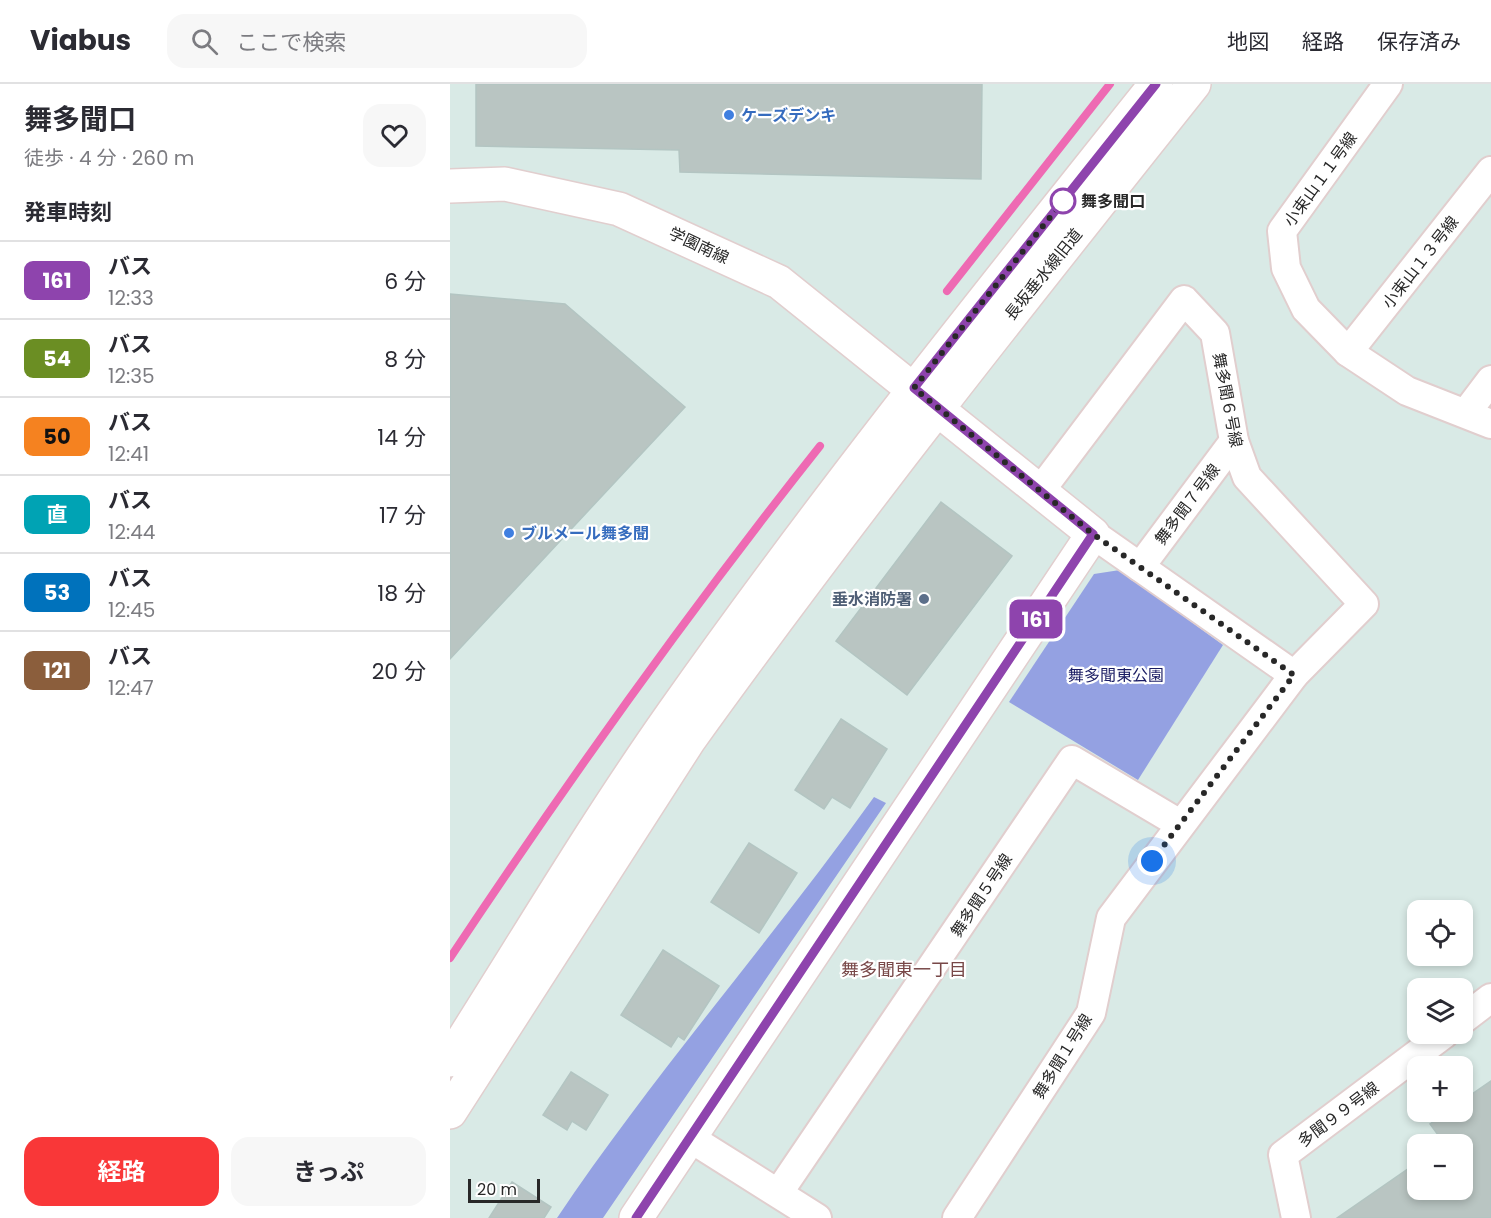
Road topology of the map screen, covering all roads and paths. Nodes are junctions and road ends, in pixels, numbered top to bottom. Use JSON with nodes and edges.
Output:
{"nodes":[{"id":1,"x":1156,"y":84,"type":"edge"},
{"id":2,"x":1194,"y":84,"type":"edge"},
{"id":3,"x":1388,"y":84,"type":"edge"},
{"id":4,"x":1488,"y":180,"type":"edge"},
{"id":5,"x":450,"y":186,"type":"edge"},
{"id":6,"x":1348,"y":352,"type":"junction"},
{"id":7,"x":1491,"y":380,"type":"edge"},
{"id":8,"x":925,"y":398,"type":"junction"},
{"id":9,"x":1478,"y":419,"type":"edge"},
{"id":10,"x":1234,"y":441,"type":"junction"},
{"id":11,"x":1040,"y":491,"type":"junction"},
{"id":12,"x":1093,"y":534,"type":"junction"},
{"id":13,"x":1140,"y":567,"type":"junction"},
{"id":14,"x":1294,"y":675,"type":"junction"},
{"id":15,"x":1180,"y":824,"type":"junction"},
{"id":16,"x":1491,"y":998,"type":"edge"},
{"id":17,"x":1473,"y":1012,"type":"edge"},
{"id":18,"x":1431,"y":1044,"type":"edge"},
{"id":19,"x":450,"y":1060,"type":"edge"},
{"id":20,"x":450,"y":1112,"type":"edge"},
{"id":21,"x":690,"y":1138,"type":"junction"},
{"id":22,"x":779,"y":1192,"type":"junction"},
{"id":23,"x":636,"y":1218,"type":"edge"},
{"id":24,"x":818,"y":1218,"type":"edge"},
{"id":25,"x":957,"y":1218,"type":"edge"},
{"id":26,"x":1296,"y":1218,"type":"edge"}],
"edges":[{"from":1,"to":8,"type":"street","name":"長坂垂水線旧道"},
{"from":2,"to":8,"type":"street","name":"長坂垂水線旧道"},
{"from":3,"to":6,"type":"street","name":"小束山１１号線"},
{"from":4,"to":6,"type":"street","name":"小束山１３号線"},
{"from":5,"to":8,"type":"street","name":"学園南線"},
{"from":6,"to":9,"type":"street","name":"小束山１１号線"},
{"from":7,"to":9,"type":"street"},
{"from":8,"to":11,"type":"street","name":"学園南線"},
{"from":8,"to":19,"type":"street"},
{"from":8,"to":20,"type":"street"},
{"from":10,"to":11,"type":"street","name":"舞多聞６号線"},
{"from":10,"to":13,"type":"street","name":"舞多聞７号線"},
{"from":10,"to":14,"type":"street","name":"舞多聞６号線"},
{"from":11,"to":12,"type":"street","name":"学園南線"},
{"from":12,"to":13,"type":"street"},
{"from":12,"to":21,"type":"street"},
{"from":13,"to":14,"type":"street"},
{"from":14,"to":15,"type":"street","name":"舞多聞１号線"},
{"from":15,"to":22,"type":"street","name":"舞多聞５号線"},
{"from":15,"to":25,"type":"street","name":"舞多聞１号線"},
{"from":16,"to":17,"type":"street"},
{"from":18,"to":26,"type":"street","name":"多聞９９号線"},
{"from":21,"to":22,"type":"street"},
{"from":21,"to":23,"type":"street"},
{"from":22,"to":24,"type":"street"}]}
